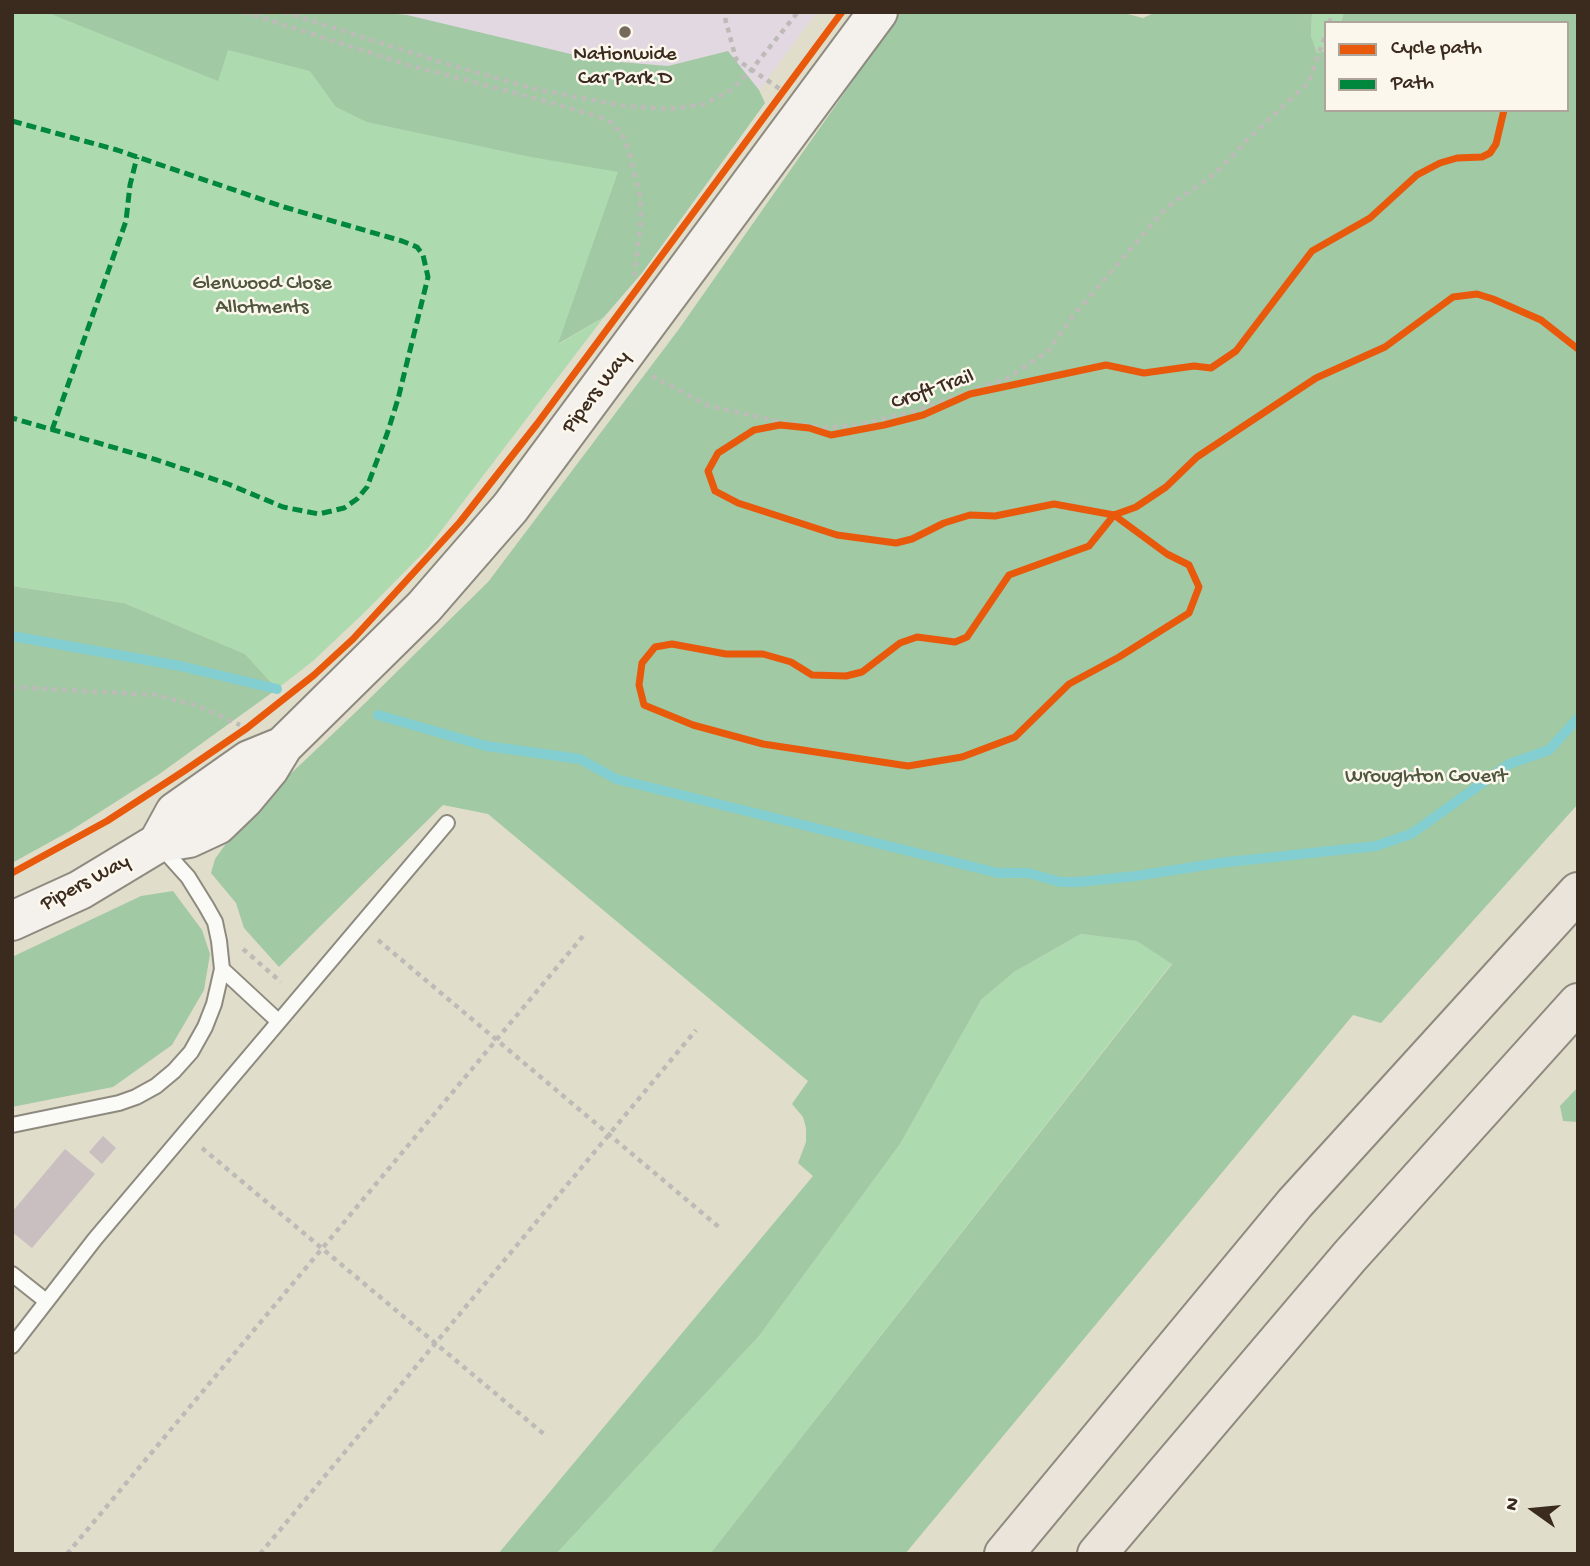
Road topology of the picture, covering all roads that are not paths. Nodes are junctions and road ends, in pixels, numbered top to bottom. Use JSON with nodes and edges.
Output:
{"nodes":[{"id":1,"x":878,"y":12,"type":"edge"},
{"id":2,"x":447,"y":823,"type":"dead end"},
{"id":3,"x":158,"y":844,"type":"junction"},
{"id":4,"x":1578,"y":892,"type":"edge"},
{"id":5,"x":12,"y":921,"type":"edge"},
{"id":6,"x":222,"y":970,"type":"junction"},
{"id":7,"x":1578,"y":1003,"type":"edge"},
{"id":8,"x":278,"y":1021,"type":"junction"},
{"id":9,"x":12,"y":1125,"type":"edge"},
{"id":10,"x":12,"y":1274,"type":"edge"},
{"id":11,"x":46,"y":1301,"type":"junction"},
{"id":12,"x":12,"y":1346,"type":"edge"},
{"id":13,"x":1004,"y":1554,"type":"edge"},
{"id":14,"x":1097,"y":1554,"type":"edge"}],
"edges":[{"from":1,"to":3,"type":"main road","name":"Pipers Way"},
{"from":2,"to":8,"type":"lane"},
{"from":3,"to":5,"type":"main road","name":"Pipers Way"},
{"from":3,"to":6,"type":"lane"},
{"from":4,"to":13,"type":"highway"},
{"from":6,"to":8,"type":"lane"},
{"from":6,"to":9,"type":"lane"},
{"from":7,"to":14,"type":"highway"},
{"from":8,"to":11,"type":"lane"},
{"from":10,"to":11,"type":"lane"},
{"from":11,"to":12,"type":"lane"}]}
